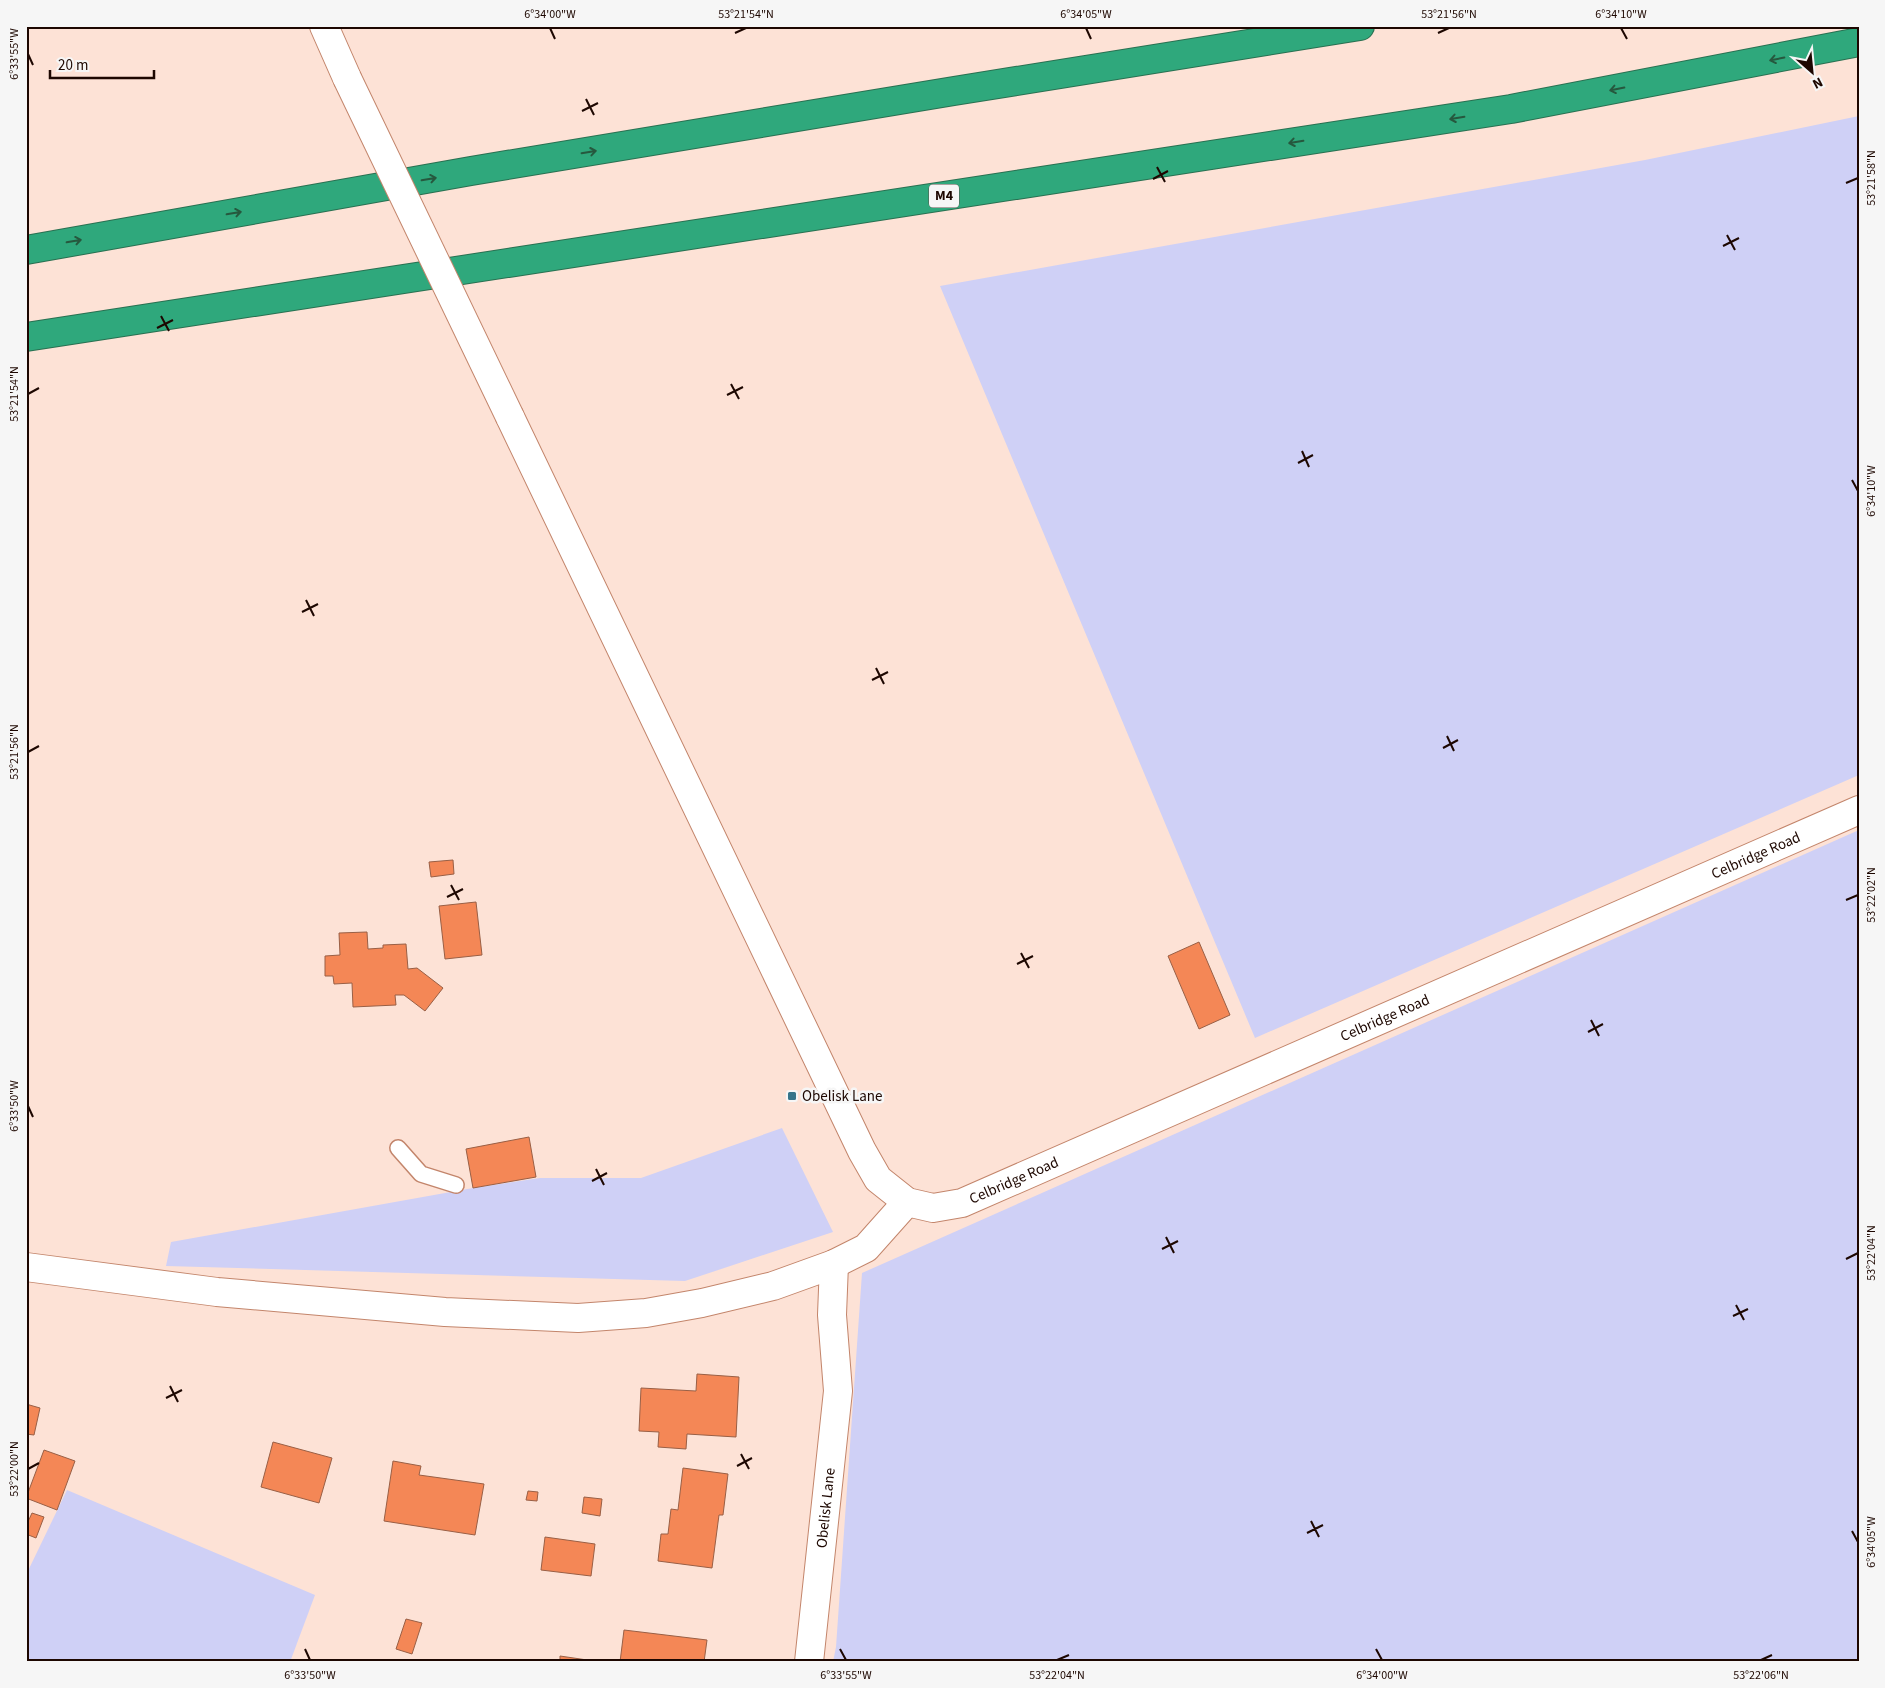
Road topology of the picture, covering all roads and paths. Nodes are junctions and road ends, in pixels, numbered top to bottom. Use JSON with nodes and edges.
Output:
{"nodes":[{"id":1,"x":324,"y":26,"type":"edge"},
{"id":2,"x":1360,"y":26,"type":"edge"},
{"id":3,"x":1859,"y":42,"type":"edge"},
{"id":4,"x":26,"y":250,"type":"edge"},
{"id":5,"x":26,"y":337,"type":"edge"},
{"id":6,"x":1859,"y":810,"type":"edge"},
{"id":7,"x":398,"y":1148,"type":"dead end"},
{"id":8,"x":456,"y":1185,"type":"dead end"},
{"id":9,"x":906,"y":1202,"type":"junction"},
{"id":10,"x":834,"y":1264,"type":"junction"},
{"id":11,"x":26,"y":1267,"type":"edge"},
{"id":12,"x":809,"y":1662,"type":"edge"}],
"edges":[{"from":1,"to":9,"type":"main road","bridge":true},
{"from":4,"to":2,"type":"highway","one_way":true},
{"from":3,"to":5,"type":"highway","number":"M4","one_way":true},
{"from":6,"to":9,"type":"main road","name":"Celbridge Road"},
{"from":7,"to":8,"type":"lane"},
{"from":9,"to":10,"type":"main road"},
{"from":10,"to":11,"type":"main road"},
{"from":10,"to":12,"type":"main road","name":"Obelisk Lane"}]}
